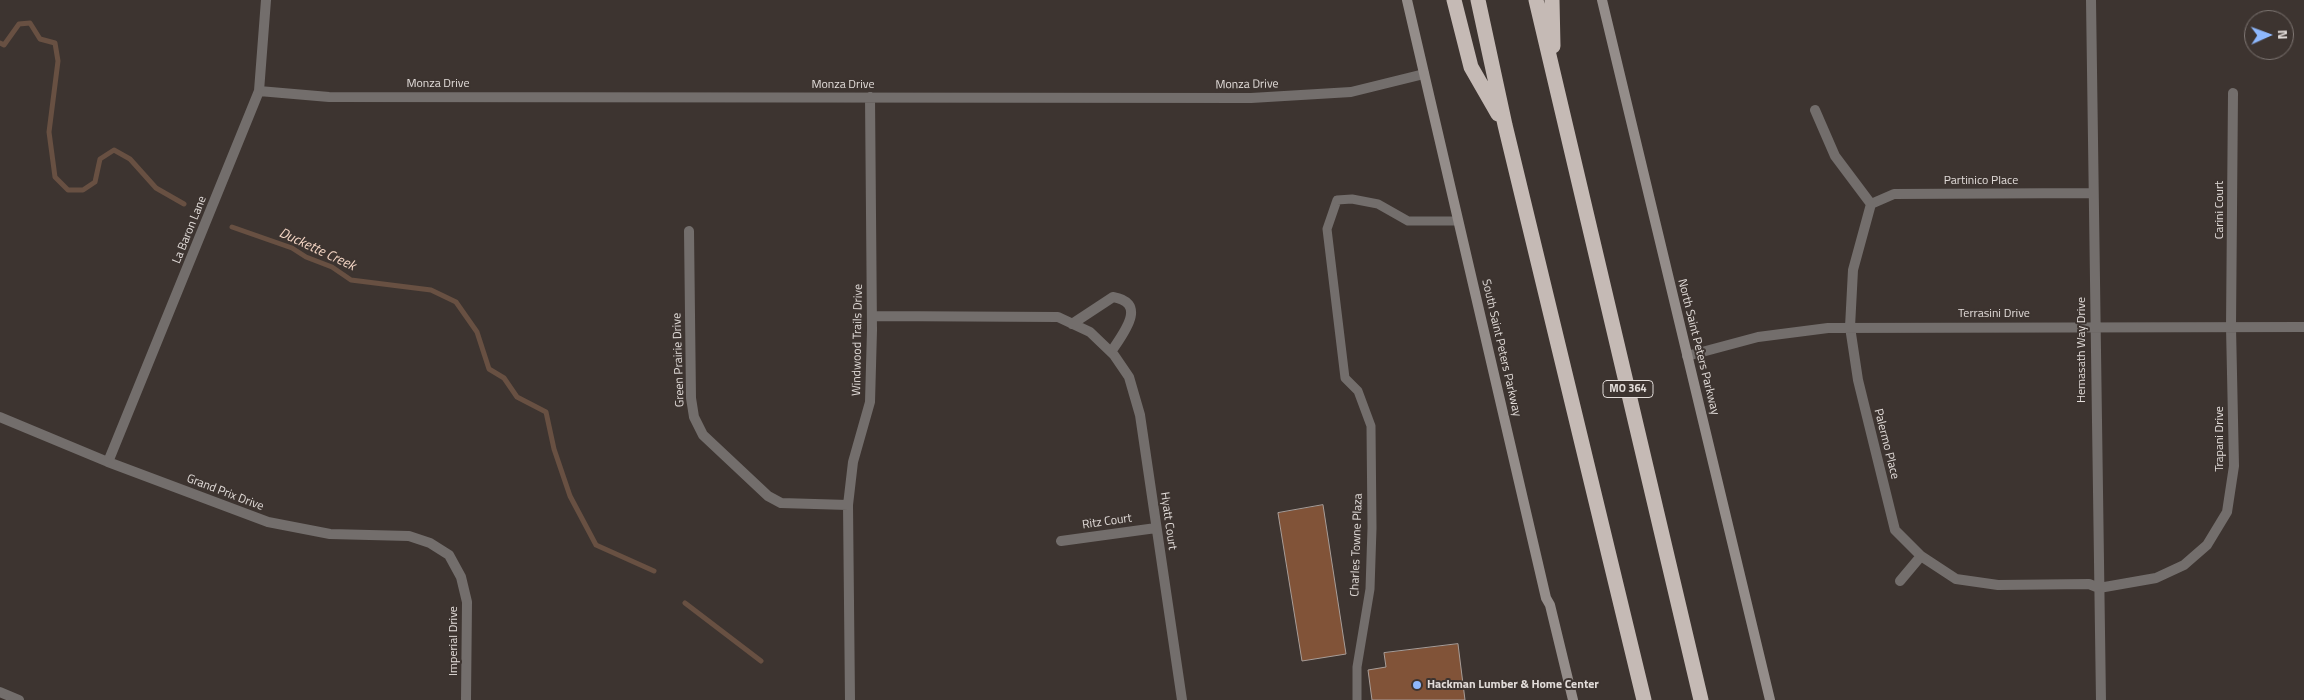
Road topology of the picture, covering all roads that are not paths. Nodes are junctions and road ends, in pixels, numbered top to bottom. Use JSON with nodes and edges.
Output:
{"nodes":[{"id":1,"x":266,"y":0,"type":"edge"},
{"id":2,"x":1407,"y":0,"type":"edge"},
{"id":3,"x":1454,"y":0,"type":"edge"},
{"id":4,"x":1478,"y":0,"type":"edge"},
{"id":5,"x":1536,"y":0,"type":"edge"},
{"id":6,"x":1552,"y":0,"type":"edge"},
{"id":7,"x":1602,"y":0,"type":"edge"},
{"id":8,"x":2091,"y":0,"type":"edge"},
{"id":9,"x":1424,"y":74,"type":"junction"},
{"id":10,"x":1554,"y":77,"type":"junction"},
{"id":11,"x":259,"y":91,"type":"junction"},
{"id":12,"x":2233,"y":93,"type":"dead end"},
{"id":13,"x":870,"y":97,"type":"junction"},
{"id":14,"x":1815,"y":110,"type":"dead end"},
{"id":15,"x":1505,"y":125,"type":"junction"},
{"id":16,"x":2094,"y":193,"type":"junction"},
{"id":17,"x":1871,"y":204,"type":"junction"},
{"id":18,"x":1458,"y":220,"type":"junction"},
{"id":19,"x":689,"y":231,"type":"dead end"},
{"id":20,"x":872,"y":316,"type":"junction"},
{"id":21,"x":1072,"y":324,"type":"junction"},
{"id":22,"x":2094,"y":326,"type":"junction"},
{"id":23,"x":1850,"y":327,"type":"junction"},
{"id":24,"x":2231,"y":327,"type":"junction"},
{"id":25,"x":2304,"y":327,"type":"edge"},
{"id":26,"x":1111,"y":352,"type":"junction"},
{"id":27,"x":1687,"y":356,"type":"junction"},
{"id":28,"x":0,"y":417,"type":"edge"},
{"id":29,"x":108,"y":462,"type":"junction"},
{"id":30,"x":848,"y":505,"type":"junction"},
{"id":31,"x":1156,"y":528,"type":"junction"},
{"id":32,"x":1060,"y":540,"type":"dead end"},
{"id":33,"x":449,"y":555,"type":"joint"},
{"id":34,"x":1921,"y":556,"type":"junction"},
{"id":35,"x":1900,"y":581,"type":"dead end"},
{"id":36,"x":2098,"y":588,"type":"junction"},
{"id":37,"x":0,"y":692,"type":"edge"},
{"id":38,"x":19,"y":700,"type":"edge"},
{"id":39,"x":466,"y":700,"type":"edge"},
{"id":40,"x":850,"y":700,"type":"edge"},
{"id":41,"x":1182,"y":700,"type":"edge"},
{"id":42,"x":1357,"y":700,"type":"edge"},
{"id":43,"x":1573,"y":700,"type":"edge"},
{"id":44,"x":1644,"y":700,"type":"edge"},
{"id":45,"x":1701,"y":700,"type":"edge"},
{"id":46,"x":1770,"y":700,"type":"edge"},
{"id":47,"x":2101,"y":700,"type":"edge"}],
"edges":[{"from":1,"to":11,"type":"street","name":"La Baron Lane"},
{"from":2,"to":9,"type":"main road","name":"South Saint Peters Parkway"},
{"from":3,"to":15,"type":"highway"},
{"from":4,"to":15,"type":"highway"},
{"from":5,"to":10,"type":"highway","number":"MO 364"},
{"from":6,"to":10,"type":"highway"},
{"from":7,"to":27,"type":"main road","name":"North Saint Peters Parkway"},
{"from":8,"to":16,"type":"street","name":"Hemasath Way Drive"},
{"from":9,"to":13,"type":"street","name":"Monza Drive"},
{"from":9,"to":18,"type":"main road","name":"South Saint Peters Parkway"},
{"from":10,"to":45,"type":"highway","number":"MO 364"},
{"from":11,"to":13,"type":"street","name":"Monza Drive"},
{"from":11,"to":29,"type":"street","name":"La Baron Lane"},
{"from":12,"to":24,"type":"street","name":"Carini Court"},
{"from":13,"to":20,"type":"street","name":"Windwood Trails Drive"},
{"from":14,"to":17,"type":"street"},
{"from":15,"to":44,"type":"highway"},
{"from":16,"to":17,"type":"street","name":"Partinico Place"},
{"from":16,"to":22,"type":"street","name":"Hemasath Way Drive"},
{"from":17,"to":23,"type":"street"},
{"from":18,"to":42,"type":"lane","name":"Charles Towne Plaza"},
{"from":18,"to":43,"type":"main road","name":"South Saint Peters Parkway"},
{"from":19,"to":30,"type":"street","name":"Green Prairie Drive"},
{"from":20,"to":21,"type":"street","name":"Hyatt Court"},
{"from":20,"to":30,"type":"street","name":"Windwood Trails Drive"},
{"from":21,"to":26,"type":"street","name":"Hyatt Court"},
{"from":21,"to":26,"type":"street"},
{"from":22,"to":23,"type":"street","name":"Terrasini Drive"},
{"from":22,"to":24,"type":"street","name":"Terrasini Drive"},
{"from":22,"to":36,"type":"street","name":"Hemasath Way Drive"},
{"from":23,"to":27,"type":"street","name":"Terrasini Drive"},
{"from":23,"to":34,"type":"street","name":"Palermo Place"},
{"from":24,"to":25,"type":"street","name":"Terrasini Drive"},
{"from":24,"to":36,"type":"street","name":"Trapani Drive"},
{"from":26,"to":31,"type":"street","name":"Hyatt Court"},
{"from":27,"to":46,"type":"main road","name":"North Saint Peters Parkway"},
{"from":28,"to":29,"type":"street","name":"Grand Prix Drive"},
{"from":29,"to":33,"type":"street","name":"Grand Prix Drive"},
{"from":30,"to":40,"type":"street","name":"Windwood Trails Drive"},
{"from":31,"to":32,"type":"street","name":"Ritz Court"},
{"from":31,"to":41,"type":"street","name":"Hyatt Court"},
{"from":33,"to":39,"type":"street","name":"Imperial Drive"},
{"from":34,"to":35,"type":"street"},
{"from":34,"to":36,"type":"street","name":"Palermo Place"},
{"from":36,"to":47,"type":"street","name":"Hemasath Way Drive"},
{"from":37,"to":38,"type":"street"}]}
